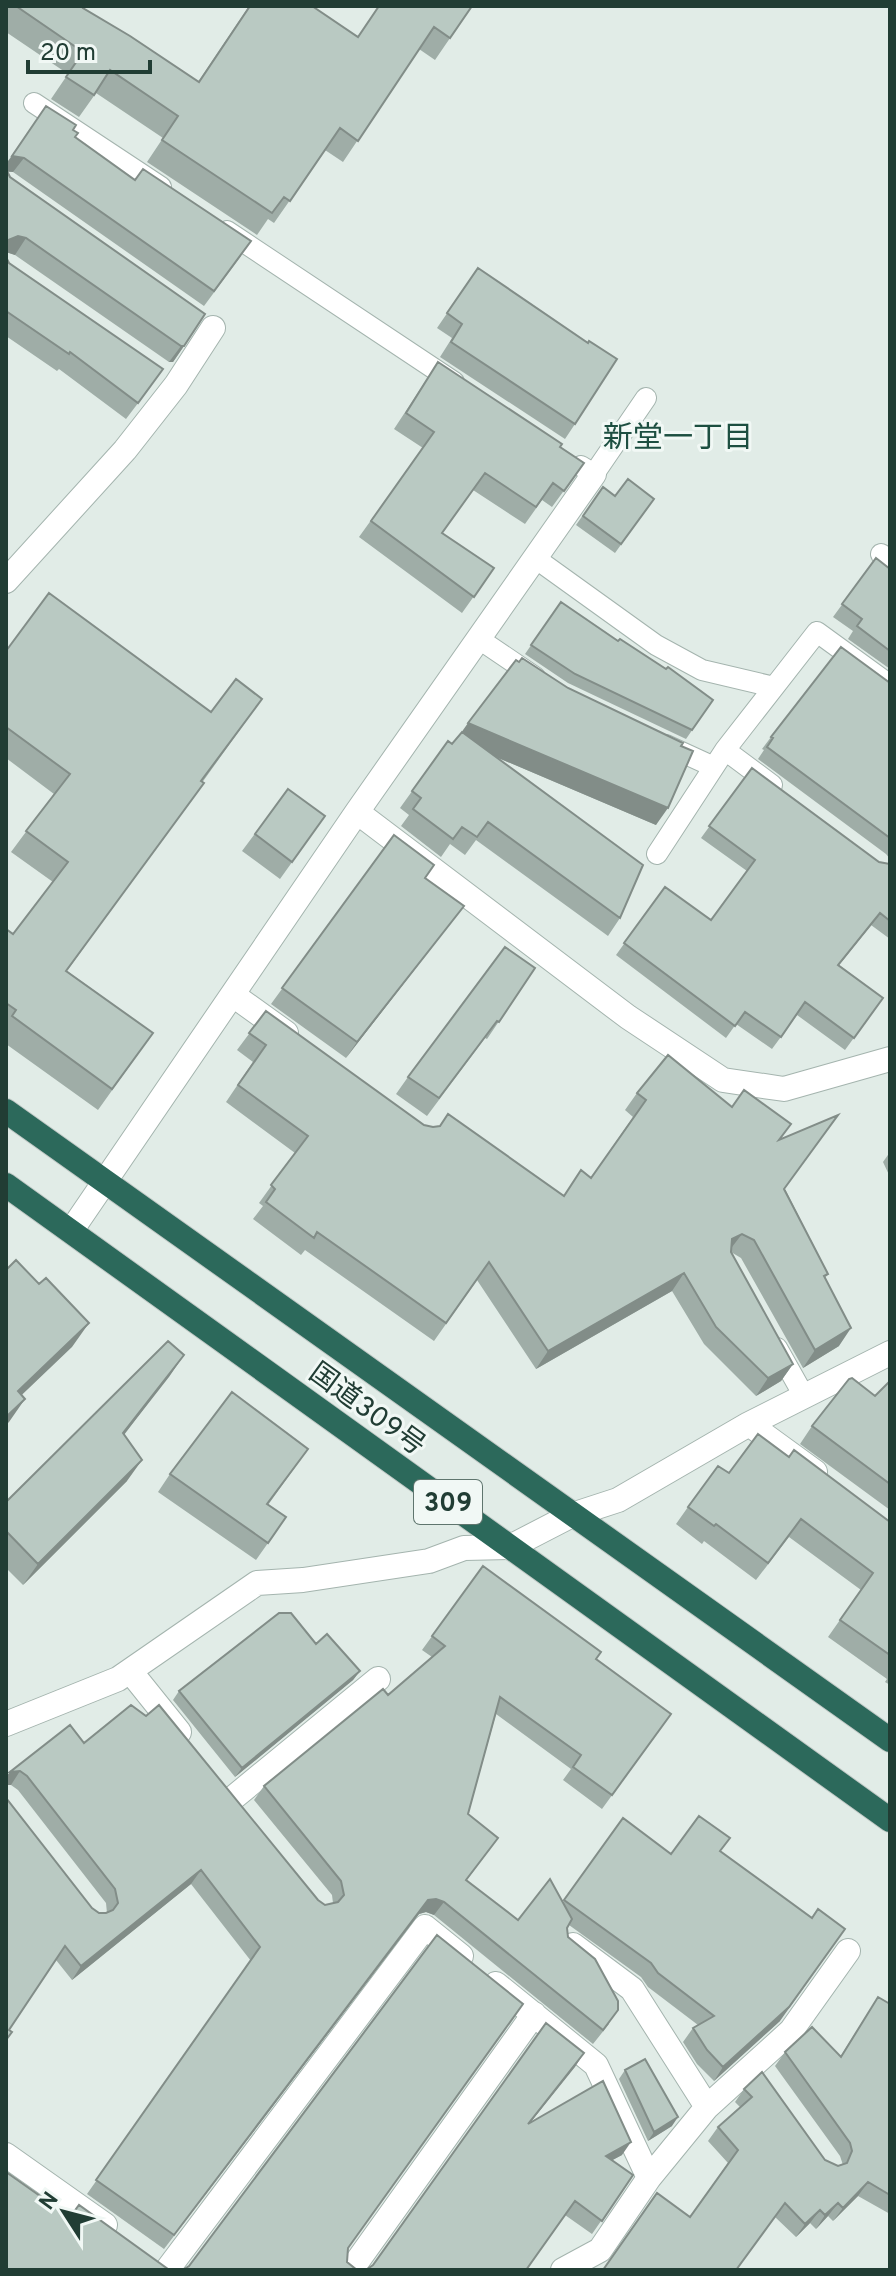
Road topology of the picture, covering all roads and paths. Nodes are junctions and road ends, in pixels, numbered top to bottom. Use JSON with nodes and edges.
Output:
{"nodes":[{"id":1,"x":34,"y":103,"type":"dead end"},
{"id":2,"x":181,"y":201,"type":"edge"},
{"id":3,"x":207,"y":218,"type":"edge"},
{"id":4,"x":207,"y":324,"type":"edge"},
{"id":5,"x":152,"y":368,"type":"edge"},
{"id":6,"x":176,"y":385,"type":"junction"},
{"id":7,"x":474,"y":395,"type":"edge"},
{"id":8,"x":646,"y":398,"type":"dead end"},
{"id":9,"x":567,"y":457,"type":"edge"},
{"id":10,"x":594,"y":474,"type":"junction"},
{"id":11,"x":535,"y":558,"type":"junction"},
{"id":12,"x":6,"y":581,"type":"edge"},
{"id":13,"x":479,"y":639,"type":"junction"},
{"id":14,"x":890,"y":685,"type":"edge"},
{"id":15,"x":550,"y":686,"type":"edge"},
{"id":16,"x":774,"y":687,"type":"junction"},
{"id":17,"x":649,"y":737,"type":"edge"},
{"id":18,"x":720,"y":759,"type":"junction"},
{"id":19,"x":789,"y":798,"type":"edge"},
{"id":20,"x":357,"y":812,"type":"junction"},
{"id":21,"x":657,"y":854,"type":"dead end"},
{"id":22,"x":233,"y":995,"type":"junction"},
{"id":23,"x":308,"y":1049,"type":"edge"},
{"id":24,"x":890,"y":1059,"type":"edge"},
{"id":25,"x":6,"y":1111,"type":"edge"},
{"id":26,"x":106,"y":1181,"type":"junction"},
{"id":27,"x":6,"y":1185,"type":"edge"},
{"id":28,"x":71,"y":1231,"type":"junction"},
{"id":29,"x":767,"y":1330,"type":"edge"},
{"id":30,"x":890,"y":1353,"type":"edge"},
{"id":31,"x":804,"y":1396,"type":"junction"},
{"id":32,"x":749,"y":1424,"type":"junction"},
{"id":33,"x":839,"y":1491,"type":"edge"},
{"id":34,"x":572,"y":1515,"type":"junction"},
{"id":35,"x":510,"y":1547,"type":"junction"},
{"id":36,"x":130,"y":1671,"type":"junction"},
{"id":37,"x":378,"y":1679,"type":"dead end"},
{"id":38,"x":6,"y":1724,"type":"edge"},
{"id":39,"x":890,"y":1740,"type":"edge"},
{"id":40,"x":195,"y":1751,"type":"edge"},
{"id":41,"x":214,"y":1774,"type":"edge"},
{"id":42,"x":233,"y":1798,"type":"junction"},
{"id":43,"x":890,"y":1820,"type":"edge"},
{"id":44,"x":252,"y":1821,"type":"edge"},
{"id":45,"x":572,"y":1944,"type":"edge"},
{"id":46,"x":848,"y":1951,"type":"dead end"},
{"id":47,"x":534,"y":2014,"type":"junction"},
{"id":48,"x":755,"y":2063,"type":"junction"},
{"id":49,"x":773,"y":2089,"type":"edge"},
{"id":50,"x":707,"y":2107,"type":"junction"},
{"id":51,"x":6,"y":2155,"type":"edge"},
{"id":52,"x":649,"y":2178,"type":"junction"},
{"id":53,"x":118,"y":2234,"type":"edge"},
{"id":54,"x":142,"y":2252,"type":"edge"},
{"id":55,"x":168,"y":2270,"type":"edge"},
{"id":56,"x":351,"y":2270,"type":"edge"},
{"id":57,"x":563,"y":2270,"type":"edge"}],
"edges":[{"from":1,"to":2,"type":"lane"},
{"from":3,"to":7,"type":"lane"},
{"from":4,"to":6,"type":"street"},
{"from":5,"to":6,"type":"street"},
{"from":6,"to":12,"type":"street"},
{"from":8,"to":10,"type":"lane"},
{"from":9,"to":10,"type":"lane"},
{"from":10,"to":11,"type":"street"},
{"from":11,"to":13,"type":"street"},
{"from":11,"to":16,"type":"lane"},
{"from":13,"to":15,"type":"lane"},
{"from":13,"to":20,"type":"street"},
{"from":14,"to":16,"type":"lane"},
{"from":16,"to":18,"type":"lane"},
{"from":17,"to":18,"type":"lane"},
{"from":18,"to":19,"type":"lane"},
{"from":18,"to":21,"type":"lane"},
{"from":20,"to":22,"type":"street"},
{"from":20,"to":24,"type":"street"},
{"from":22,"to":23,"type":"street"},
{"from":22,"to":26,"type":"street"},
{"from":25,"to":26,"type":"highway","name":"国道309号","number":"309"},
{"from":26,"to":28,"type":"street"},
{"from":26,"to":34,"type":"highway","name":"国道309号","number":"309"},
{"from":27,"to":28,"type":"highway","name":"国道309号","number":"309"},
{"from":28,"to":35,"type":"highway","name":"国道309号","number":"309"},
{"from":29,"to":31,"type":"lane"},
{"from":30,"to":31,"type":"street"},
{"from":31,"to":32,"type":"street"},
{"from":32,"to":33,"type":"street"},
{"from":32,"to":34,"type":"street"},
{"from":34,"to":35,"type":"street"},
{"from":34,"to":39,"type":"highway","name":"国道309号","number":"309"},
{"from":35,"to":36,"type":"street"},
{"from":35,"to":43,"type":"highway","name":"国道309号","number":"309"},
{"from":36,"to":38,"type":"street"},
{"from":36,"to":40,"type":"street"},
{"from":37,"to":42,"type":"street"},
{"from":41,"to":42,"type":"street"},
{"from":42,"to":44,"type":"street"},
{"from":45,"to":50,"type":"street"},
{"from":46,"to":48,"type":"street"},
{"from":47,"to":52,"type":"street"},
{"from":47,"to":55,"type":"street"},
{"from":47,"to":56,"type":"street"},
{"from":48,"to":49,"type":"street"},
{"from":48,"to":50,"type":"street"},
{"from":50,"to":52,"type":"street"},
{"from":51,"to":53,"type":"street"},
{"from":52,"to":57,"type":"street"},
{"from":54,"to":55,"type":"street"}]}
